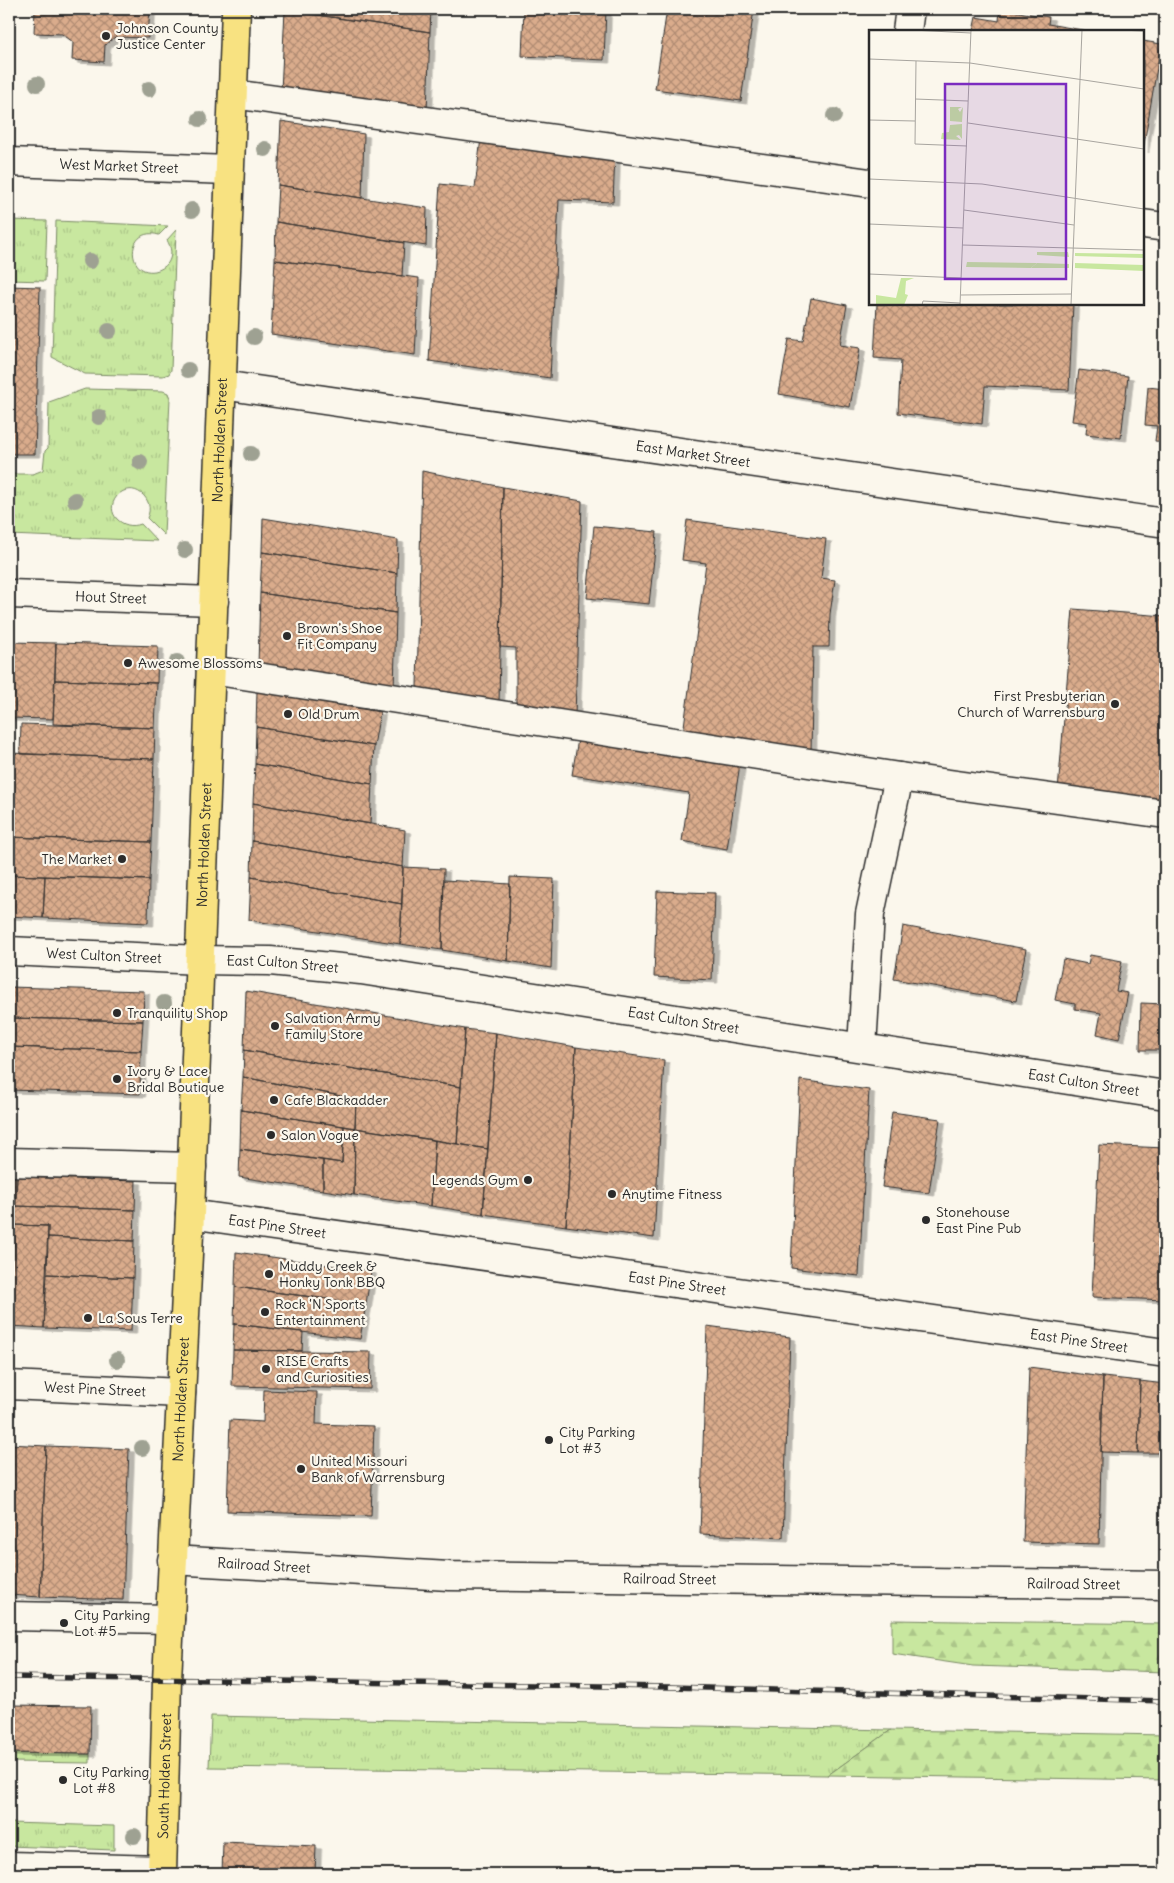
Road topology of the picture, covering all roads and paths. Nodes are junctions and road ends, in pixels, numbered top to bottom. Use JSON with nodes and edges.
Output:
{"nodes":[{"id":1,"x":236,"y":9,"type":"edge"},
{"id":2,"x":910,"y":9,"type":"edge"},
{"id":3,"x":907,"y":30,"type":"edge"},
{"id":4,"x":233,"y":94,"type":"junction"},
{"id":5,"x":9,"y":162,"type":"edge"},
{"id":6,"x":229,"y":170,"type":"junction"},
{"id":7,"x":869,"y":183,"type":"edge"},
{"id":8,"x":1144,"y":224,"type":"edge"},
{"id":9,"x":1165,"y":228,"type":"edge"},
{"id":10,"x":222,"y":385,"type":"junction"},
{"id":11,"x":1165,"y":523,"type":"edge"},
{"id":12,"x":9,"y":594,"type":"edge"},
{"id":13,"x":214,"y":601,"type":"junction"},
{"id":14,"x":211,"y":670,"type":"junction"},
{"id":15,"x":899,"y":777,"type":"junction"},
{"id":16,"x":1165,"y":814,"type":"edge"},
{"id":17,"x":9,"y":951,"type":"edge"},
{"id":18,"x":199,"y":960,"type":"junction"},
{"id":19,"x":862,"y":1047,"type":"junction"},
{"id":20,"x":1165,"y":1095,"type":"edge"},
{"id":21,"x":9,"y":1162,"type":"edge"},
{"id":22,"x":192,"y":1167,"type":"junction"},
{"id":23,"x":190,"y":1214,"type":"junction"},
{"id":24,"x":1165,"y":1353,"type":"edge"},
{"id":25,"x":9,"y":1385,"type":"edge"},
{"id":26,"x":182,"y":1393,"type":"junction"},
{"id":27,"x":172,"y":1560,"type":"junction"},
{"id":28,"x":1165,"y":1585,"type":"edge"},
{"id":29,"x":9,"y":1616,"type":"edge"},
{"id":30,"x":170,"y":1619,"type":"junction"},
{"id":31,"x":167,"y":1680,"type":"joint"},
{"id":32,"x":9,"y":1866,"type":"edge"},
{"id":33,"x":162,"y":1872,"type":"edge"}],
"edges":[{"from":1,"to":4,"type":"main road","name":"North Holden Street"},
{"from":2,"to":3,"type":"street"},
{"from":4,"to":6,"type":"main road","name":"North Holden Street"},
{"from":4,"to":7,"type":"street"},
{"from":5,"to":6,"type":"street","name":"West Market Street"},
{"from":6,"to":10,"type":"main road","name":"North Holden Street"},
{"from":8,"to":9,"type":"street"},
{"from":10,"to":11,"type":"street","name":"East Market Street"},
{"from":10,"to":13,"type":"main road","name":"North Holden Street"},
{"from":12,"to":13,"type":"street","name":"Hout Street"},
{"from":13,"to":14,"type":"main road","name":"North Holden Street"},
{"from":14,"to":15,"type":"street"},
{"from":14,"to":18,"type":"main road","name":"North Holden Street"},
{"from":15,"to":16,"type":"street"},
{"from":15,"to":19,"type":"street"},
{"from":17,"to":18,"type":"street","name":"West Culton Street"},
{"from":18,"to":19,"type":"street","name":"East Culton Street"},
{"from":18,"to":22,"type":"main road","name":"North Holden Street"},
{"from":19,"to":20,"type":"street","name":"East Culton Street"},
{"from":21,"to":22,"type":"street"},
{"from":22,"to":23,"type":"main road","name":"North Holden Street"},
{"from":23,"to":24,"type":"street","name":"East Pine Street"},
{"from":23,"to":26,"type":"main road","name":"North Holden Street"},
{"from":25,"to":26,"type":"street","name":"West Pine Street"},
{"from":26,"to":27,"type":"main road","name":"North Holden Street"},
{"from":27,"to":28,"type":"street","name":"Railroad Street"},
{"from":27,"to":30,"type":"main road","name":"North Holden Street"},
{"from":29,"to":30,"type":"street"},
{"from":30,"to":31,"type":"main road","name":"North Holden Street"},
{"from":31,"to":33,"type":"main road","name":"South Holden Street"},
{"from":32,"to":33,"type":"street"}]}
